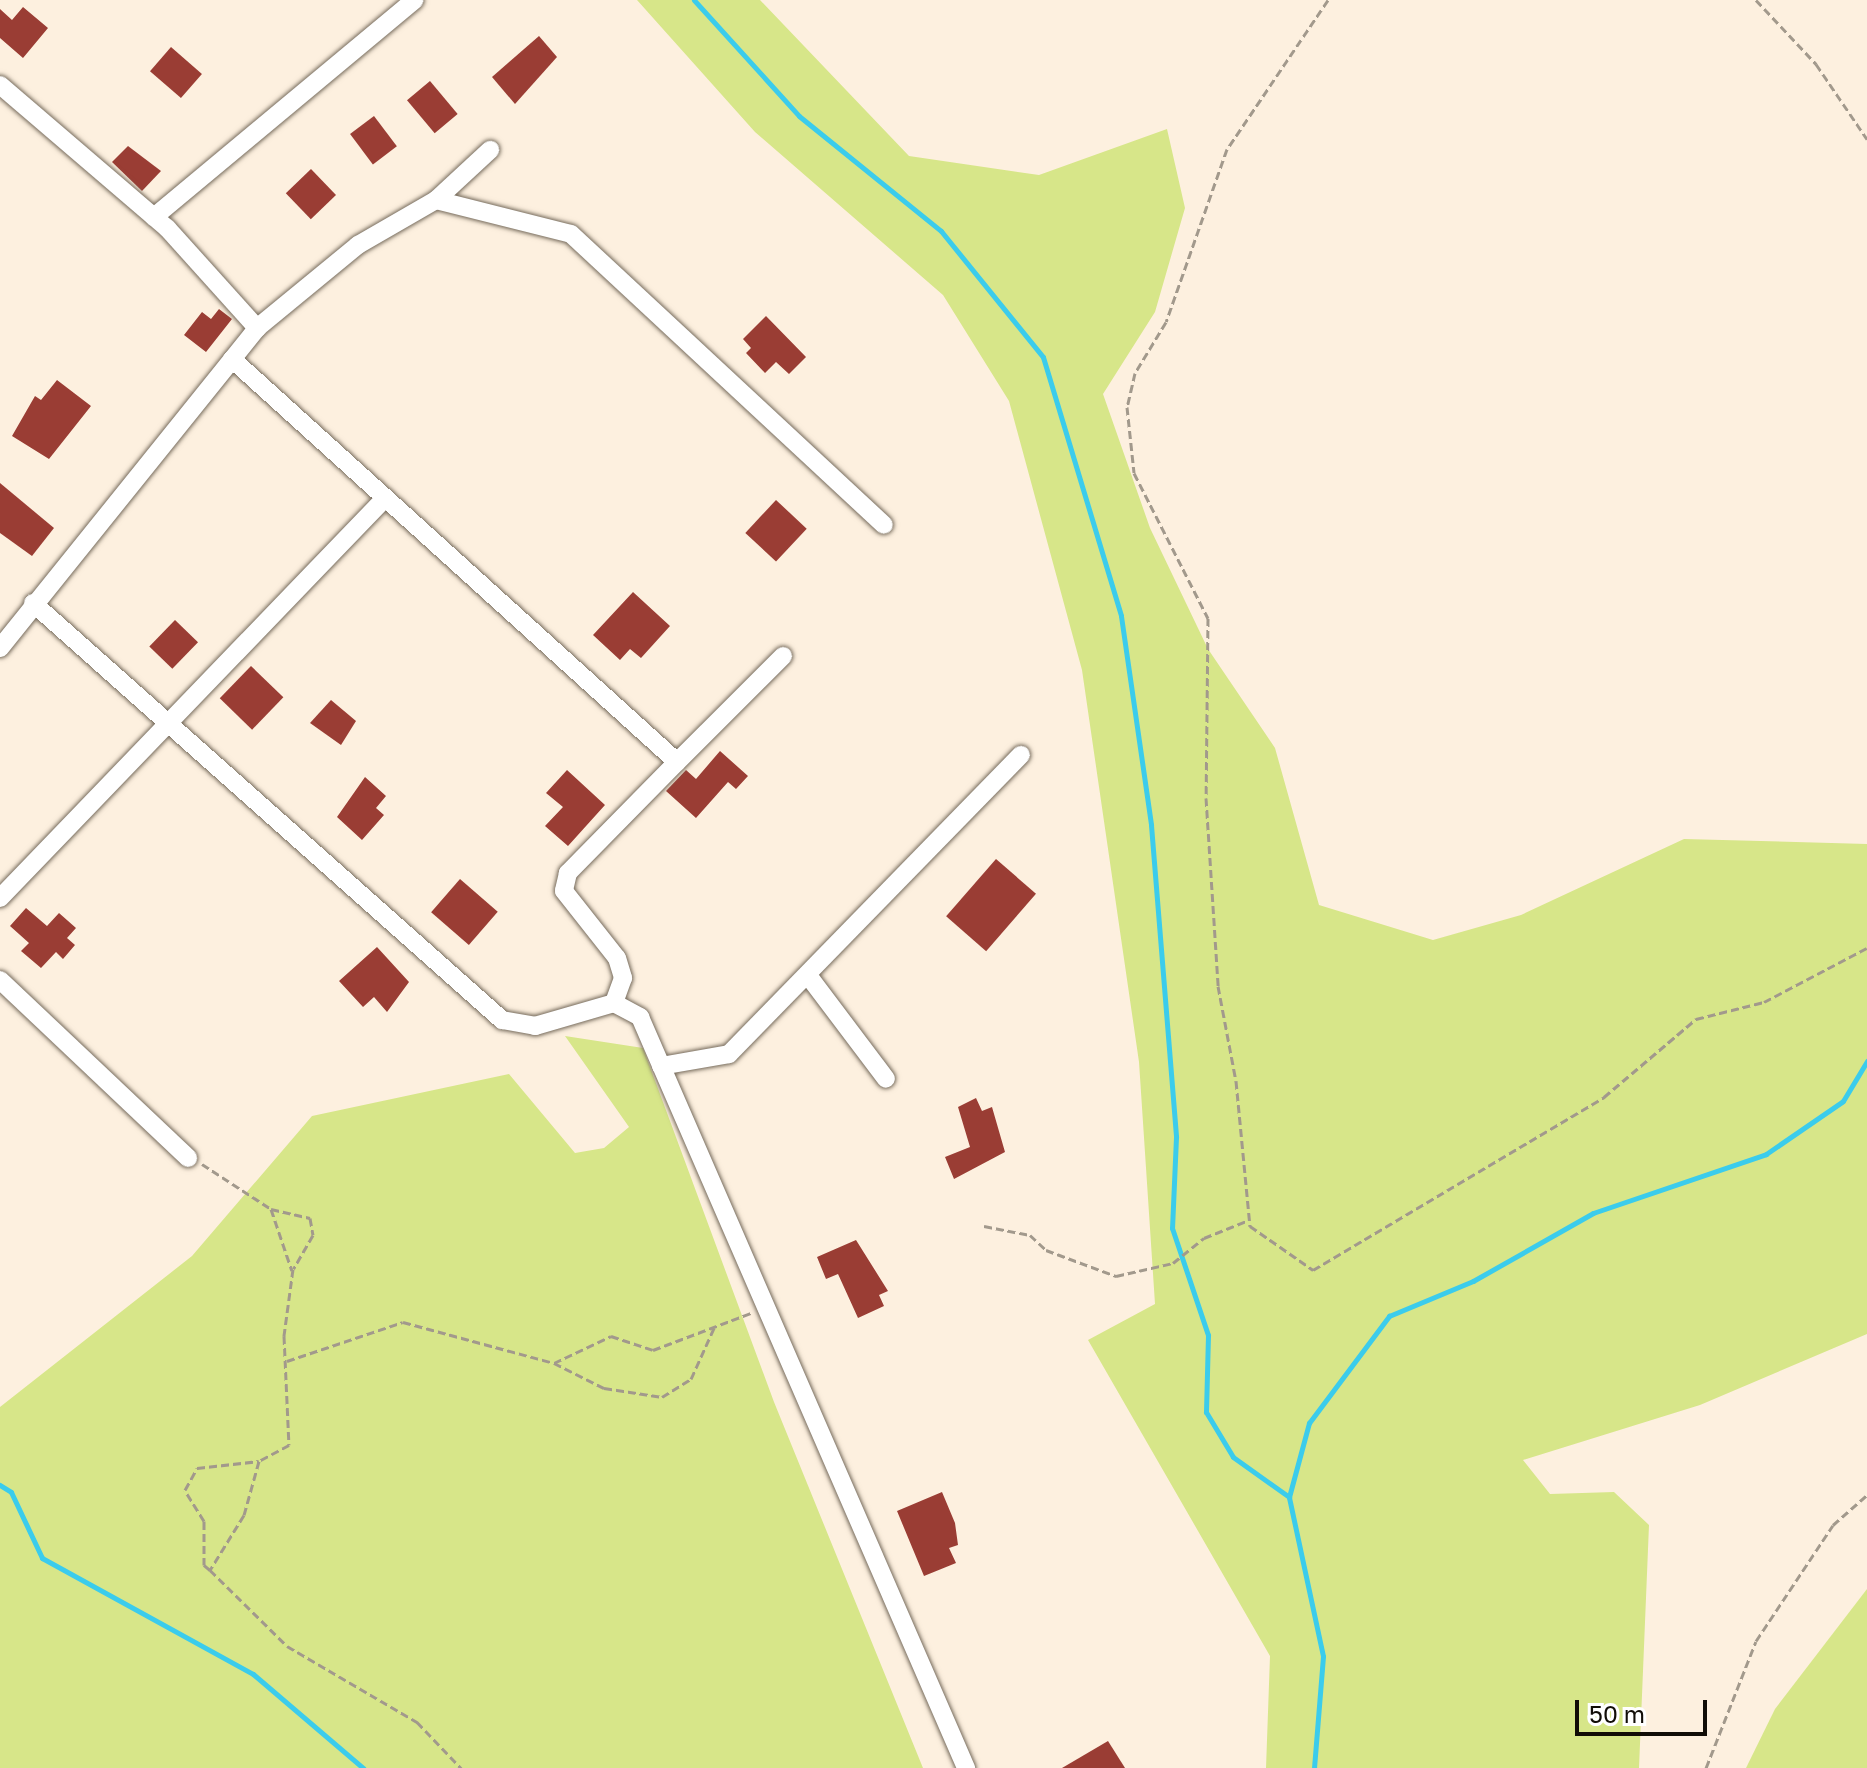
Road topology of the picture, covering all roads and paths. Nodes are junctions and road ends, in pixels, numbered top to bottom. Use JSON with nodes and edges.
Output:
{"nodes":[{"id":1,"x":414,"y":0,"type":"edge"},
{"id":2,"x":1328,"y":0,"type":"edge"},
{"id":3,"x":1756,"y":0,"type":"edge"},
{"id":4,"x":0,"y":85,"type":"edge"},
{"id":5,"x":1867,"y":139,"type":"edge"},
{"id":6,"x":490,"y":150,"type":"dead end"},
{"id":7,"x":436,"y":200,"type":"junction"},
{"id":8,"x":154,"y":217,"type":"junction"},
{"id":9,"x":257,"y":328,"type":"junction"},
{"id":10,"x":232,"y":359,"type":"junction"},
{"id":11,"x":385,"y":498,"type":"junction"},
{"id":12,"x":884,"y":525,"type":"dead end"},
{"id":13,"x":33,"y":603,"type":"junction"},
{"id":14,"x":0,"y":648,"type":"edge"},
{"id":15,"x":783,"y":656,"type":"dead end"},
{"id":16,"x":167,"y":724,"type":"junction"},
{"id":17,"x":1021,"y":755,"type":"dead end"},
{"id":18,"x":677,"y":762,"type":"junction"},
{"id":19,"x":0,"y":898,"type":"edge"},
{"id":20,"x":1867,"y":948,"type":"edge"},
{"id":21,"x":810,"y":978,"type":"junction"},
{"id":22,"x":0,"y":980,"type":"edge"},
{"id":23,"x":614,"y":1003,"type":"junction"},
{"id":24,"x":661,"y":1066,"type":"junction"},
{"id":25,"x":886,"y":1079,"type":"dead end"},
{"id":26,"x":188,"y":1158,"type":"joint"},
{"id":27,"x":271,"y":1209,"type":"junction"},
{"id":28,"x":1249,"y":1220,"type":"junction"},
{"id":29,"x":984,"y":1226,"type":"dead end"},
{"id":30,"x":296,"y":1284,"type":"junction"},
{"id":31,"x":750,"y":1313,"type":"dead end"},
{"id":32,"x":715,"y":1327,"type":"junction"},
{"id":33,"x":287,"y":1361,"type":"junction"},
{"id":34,"x":554,"y":1363,"type":"junction"},
{"id":35,"x":259,"y":1461,"type":"junction"},
{"id":36,"x":1867,"y":1495,"type":"edge"},
{"id":37,"x":210,"y":1570,"type":"junction"},
{"id":38,"x":461,"y":1768,"type":"edge"},
{"id":39,"x":966,"y":1768,"type":"edge"},
{"id":40,"x":1706,"y":1768,"type":"edge"}],
"edges":[{"from":1,"to":8,"type":"lane"},
{"from":2,"to":28,"type":"path"},
{"from":3,"to":5,"type":"path"},
{"from":4,"to":8,"type":"lane"},
{"from":6,"to":7,"type":"lane"},
{"from":7,"to":9,"type":"lane"},
{"from":7,"to":12,"type":"lane"},
{"from":8,"to":9,"type":"lane"},
{"from":9,"to":10,"type":"lane"},
{"from":10,"to":11,"type":"lane"},
{"from":10,"to":13,"type":"lane"},
{"from":11,"to":16,"type":"lane"},
{"from":11,"to":18,"type":"lane"},
{"from":13,"to":14,"type":"lane"},
{"from":13,"to":16,"type":"lane"},
{"from":15,"to":18,"type":"lane"},
{"from":16,"to":19,"type":"lane"},
{"from":16,"to":23,"type":"lane"},
{"from":17,"to":21,"type":"lane"},
{"from":18,"to":23,"type":"lane"},
{"from":20,"to":28,"type":"path"},
{"from":21,"to":24,"type":"lane"},
{"from":21,"to":25,"type":"lane"},
{"from":22,"to":26,"type":"lane"},
{"from":23,"to":24,"type":"lane"},
{"from":24,"to":39,"type":"lane"},
{"from":26,"to":27,"type":"path"},
{"from":27,"to":30,"type":"path"},
{"from":27,"to":30,"type":"path"},
{"from":28,"to":29,"type":"path"},
{"from":30,"to":33,"type":"path"},
{"from":31,"to":32,"type":"path"},
{"from":32,"to":34,"type":"path"},
{"from":32,"to":34,"type":"path"},
{"from":33,"to":34,"type":"path"},
{"from":33,"to":35,"type":"path"},
{"from":35,"to":37,"type":"path"},
{"from":35,"to":37,"type":"path"},
{"from":36,"to":40,"type":"path"},
{"from":37,"to":38,"type":"path"}]}
